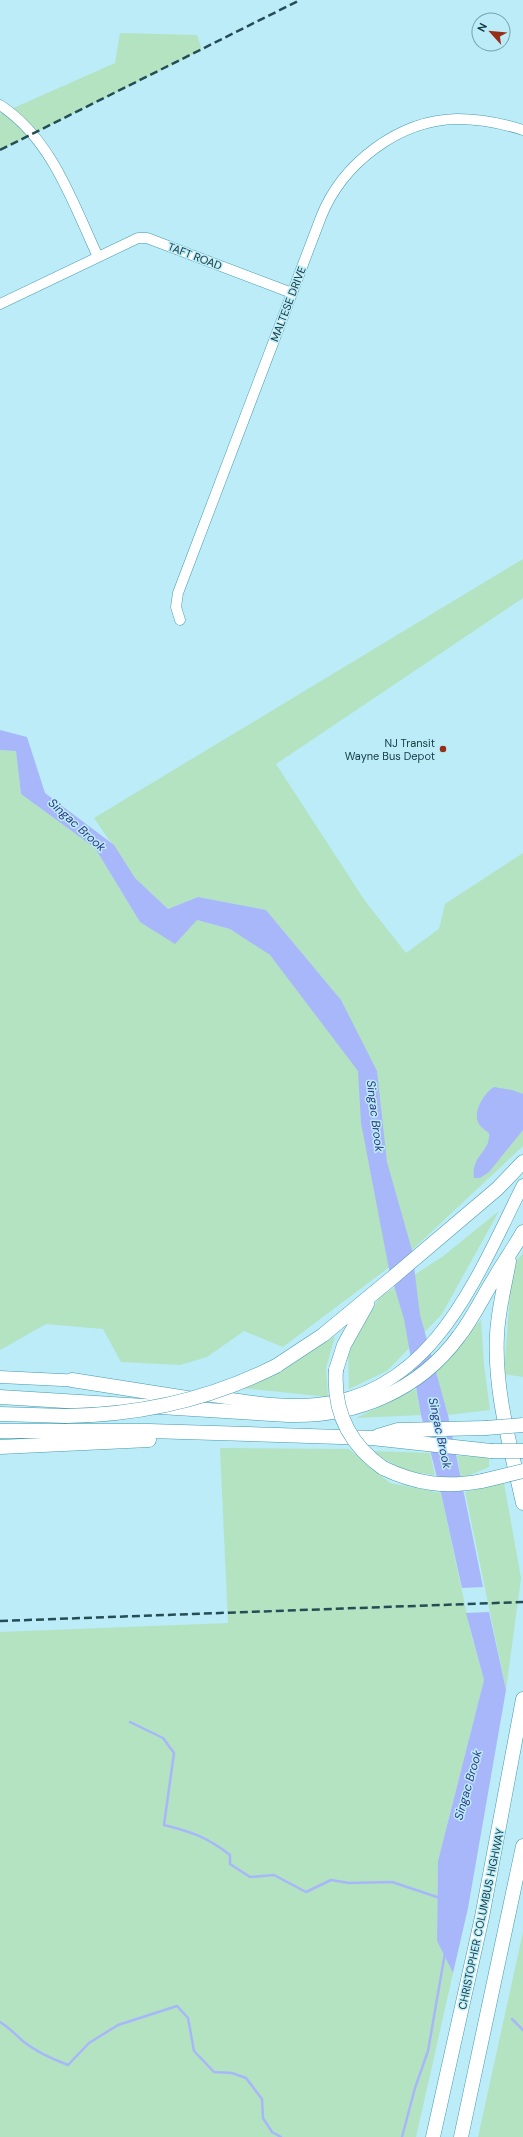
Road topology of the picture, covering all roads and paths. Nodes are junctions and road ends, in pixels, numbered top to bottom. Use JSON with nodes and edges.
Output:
{"nodes":[{"id":1,"x":0,"y":105,"type":"edge"},
{"id":2,"x":523,"y":130,"type":"edge"},
{"id":3,"x":98,"y":257,"type":"junction"},
{"id":4,"x":292,"y":293,"type":"junction"},
{"id":5,"x":0,"y":304,"type":"edge"},
{"id":6,"x":180,"y":620,"type":"dead end"},
{"id":7,"x":523,"y":1162,"type":"edge"},
{"id":8,"x":523,"y":1185,"type":"edge"},
{"id":9,"x":523,"y":1232,"type":"edge"},
{"id":10,"x":510,"y":1254,"type":"junction"},
{"id":11,"x":375,"y":1292,"type":"junction"},
{"id":12,"x":0,"y":1377,"type":"edge"},
{"id":13,"x":72,"y":1380,"type":"junction"},
{"id":14,"x":0,"y":1397,"type":"edge"},
{"id":15,"x":0,"y":1414,"type":"edge"},
{"id":16,"x":288,"y":1415,"type":"junction"},
{"id":17,"x":523,"y":1425,"type":"edge"},
{"id":18,"x":486,"y":1428,"type":"junction"},
{"id":19,"x":523,"y":1429,"type":"edge"},
{"id":20,"x":0,"y":1431,"type":"edge"},
{"id":21,"x":230,"y":1433,"type":"junction"},
{"id":22,"x":372,"y":1438,"type":"junction"},
{"id":23,"x":0,"y":1447,"type":"edge"},
{"id":24,"x":523,"y":1451,"type":"edge"},
{"id":25,"x":523,"y":1471,"type":"edge"},
{"id":26,"x":523,"y":1503,"type":"edge"},
{"id":27,"x":523,"y":1699,"type":"edge"},
{"id":28,"x":523,"y":1846,"type":"edge"},
{"id":29,"x":523,"y":1852,"type":"edge"},
{"id":30,"x":519,"y":1868,"type":"junction"},
{"id":31,"x":433,"y":2137,"type":"edge"},
{"id":32,"x":461,"y":2137,"type":"edge"}],
"edges":[{"from":1,"to":3,"type":"street"},
{"from":2,"to":4,"type":"street","name":"MALTESE DRIVE"},
{"from":3,"to":4,"type":"street","name":"TAFT ROAD"},
{"from":3,"to":5,"type":"street","name":"TAFT ROAD"},
{"from":4,"to":6,"type":"street","name":"MALTESE DRIVE"},
{"from":7,"to":11,"type":"highway"},
{"from":8,"to":13,"type":"main road"},
{"from":9,"to":10,"type":"highway"},
{"from":10,"to":16,"type":"highway"},
{"from":10,"to":26,"type":"highway"},
{"from":11,"to":15,"type":"highway","bridge":true},
{"from":11,"to":25,"type":"highway","bridge":true},
{"from":12,"to":13,"type":"main road"},
{"from":13,"to":16,"type":"highway"},
{"from":14,"to":16,"type":"highway"},
{"from":17,"to":18,"type":"highway","bridge":true},
{"from":18,"to":19,"type":"highway","bridge":true},
{"from":18,"to":22,"type":"highway"},
{"from":20,"to":21,"type":"highway"},
{"from":21,"to":22,"type":"highway"},
{"from":21,"to":23,"type":"highway"},
{"from":22,"to":24,"type":"highway","bridge":true},
{"from":27,"to":31,"type":"highway","name":"CHRISTOPHER COLUMBUS HIGHWAY"},
{"from":28,"to":30,"type":"highway"},
{"from":29,"to":30,"type":"highway"},
{"from":30,"to":32,"type":"highway"}]}
